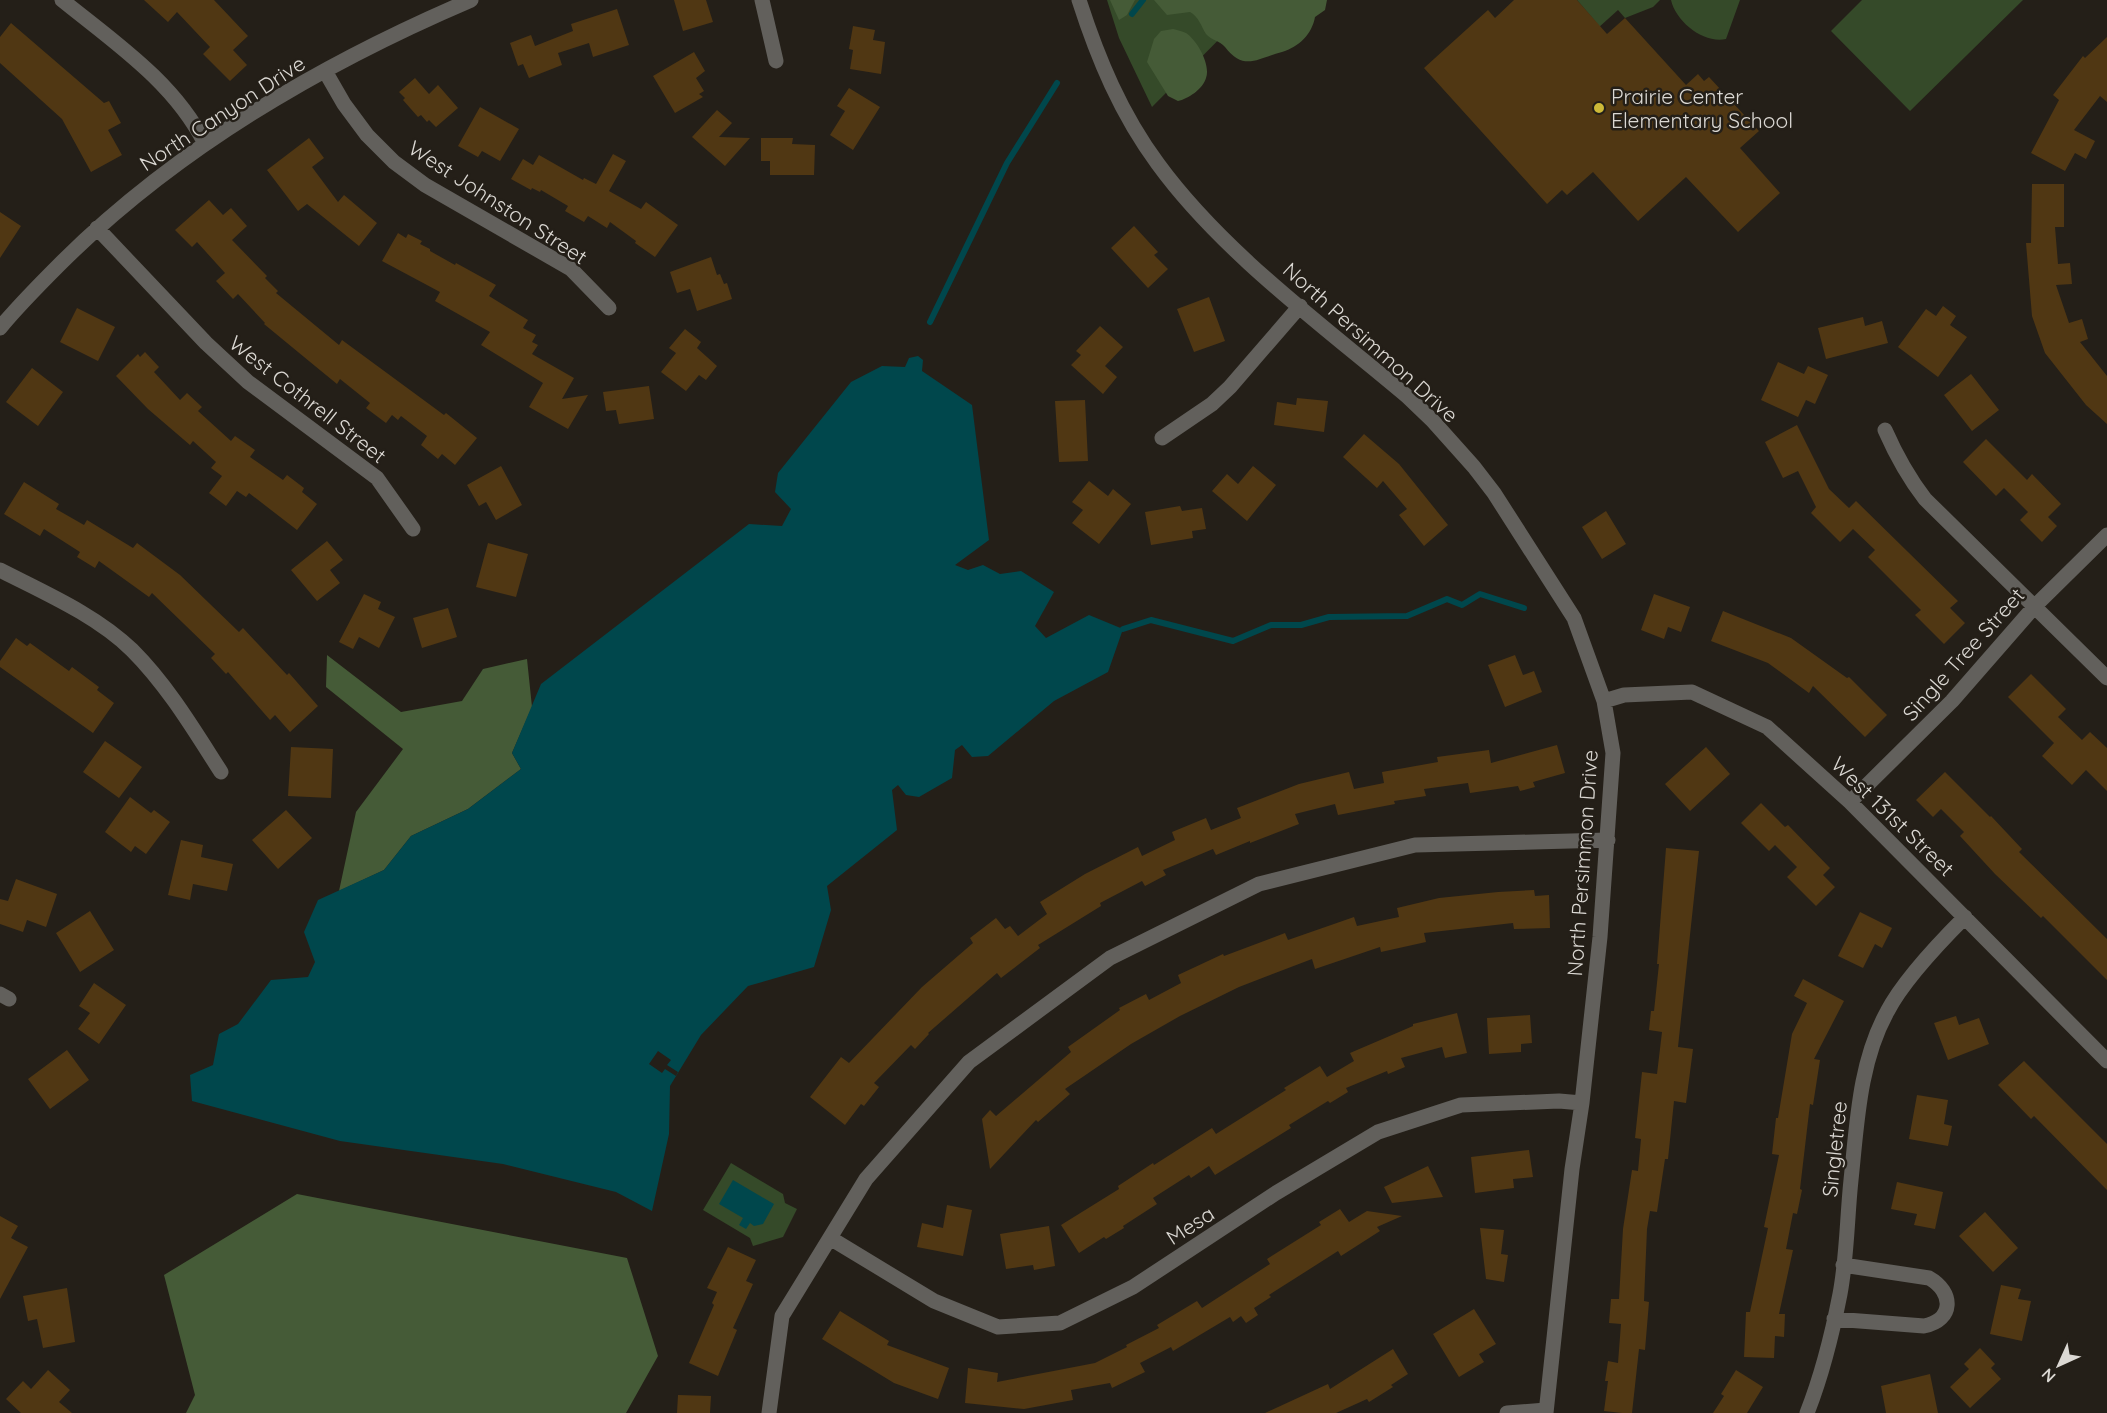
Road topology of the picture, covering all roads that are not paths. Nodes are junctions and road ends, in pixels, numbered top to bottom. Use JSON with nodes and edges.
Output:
{"nodes":[{"id":1,"x":62,"y":0,"type":"edge"},
{"id":2,"x":471,"y":0,"type":"edge"},
{"id":3,"x":762,"y":0,"type":"edge"},
{"id":4,"x":1079,"y":0,"type":"edge"},
{"id":5,"x":445,"y":5,"type":"edge"},
{"id":6,"x":776,"y":61,"type":"dead end"},
{"id":7,"x":325,"y":71,"type":"junction"},
{"id":8,"x":205,"y":144,"type":"junction"},
{"id":9,"x":97,"y":228,"type":"junction"},
{"id":10,"x":1300,"y":306,"type":"junction"},
{"id":11,"x":609,"y":308,"type":"dead end"},
{"id":12,"x":1,"y":324,"type":"edge"},
{"id":13,"x":1886,"y":430,"type":"dead end"},
{"id":14,"x":1161,"y":438,"type":"dead end"},
{"id":15,"x":413,"y":529,"type":"dead end"},
{"id":16,"x":2107,"y":535,"type":"edge"},
{"id":17,"x":0,"y":570,"type":"edge"},
{"id":18,"x":2035,"y":606,"type":"junction"},
{"id":19,"x":2107,"y":678,"type":"edge"},
{"id":20,"x":1604,"y":701,"type":"junction"},
{"id":21,"x":221,"y":772,"type":"dead end"},
{"id":22,"x":1850,"y":802,"type":"junction"},
{"id":23,"x":1608,"y":840,"type":"junction"},
{"id":24,"x":1965,"y":917,"type":"junction"},
{"id":25,"x":2107,"y":1060,"type":"edge"},
{"id":26,"x":1582,"y":1103,"type":"junction"},
{"id":27,"x":830,"y":1238,"type":"junction"},
{"id":28,"x":1843,"y":1265,"type":"junction"},
{"id":29,"x":1834,"y":1319,"type":"junction"},
{"id":30,"x":1546,"y":1412,"type":"edge"},
{"id":31,"x":769,"y":1413,"type":"edge"},
{"id":32,"x":1508,"y":1413,"type":"edge"},
{"id":33,"x":1807,"y":1413,"type":"edge"}],
"edges":[{"from":1,"to":8,"type":"street"},
{"from":2,"to":5,"type":"street","name":"North Canyon Drive"},
{"from":3,"to":6,"type":"street"},
{"from":4,"to":10,"type":"street","name":"North Persimmon Drive"},
{"from":5,"to":7,"type":"street","name":"North Canyon Drive"},
{"from":7,"to":8,"type":"street","name":"North Canyon Drive"},
{"from":7,"to":11,"type":"street","name":"West Johnston Street"},
{"from":8,"to":9,"type":"street","name":"North Canyon Drive"},
{"from":9,"to":12,"type":"street","name":"North Canyon Drive"},
{"from":9,"to":15,"type":"street","name":"West Cothrell Street"},
{"from":10,"to":14,"type":"street"},
{"from":10,"to":20,"type":"street","name":"North Persimmon Drive"},
{"from":13,"to":18,"type":"street"},
{"from":16,"to":18,"type":"street","name":"Single Tree Street"},
{"from":17,"to":21,"type":"street"},
{"from":18,"to":19,"type":"street"},
{"from":18,"to":22,"type":"street","name":"Single Tree Street"},
{"from":20,"to":22,"type":"street","name":"West 131st Street"},
{"from":20,"to":23,"type":"street","name":"North Persimmon Drive"},
{"from":22,"to":24,"type":"street","name":"West 131st Street"},
{"from":23,"to":26,"type":"street","name":"North Persimmon Drive"},
{"from":23,"to":27,"type":"street"},
{"from":24,"to":25,"type":"street","name":"West 131st Street"},
{"from":24,"to":28,"type":"street","name":"Singletree"},
{"from":26,"to":27,"type":"street","name":"Mesa"},
{"from":26,"to":30,"type":"street","name":"North Persimmon Drive"},
{"from":27,"to":31,"type":"street"},
{"from":28,"to":29,"type":"street","name":"Singletree"},
{"from":28,"to":29,"type":"street"},
{"from":29,"to":33,"type":"street","name":"Singletree"},
{"from":30,"to":32,"type":"street"}]}
